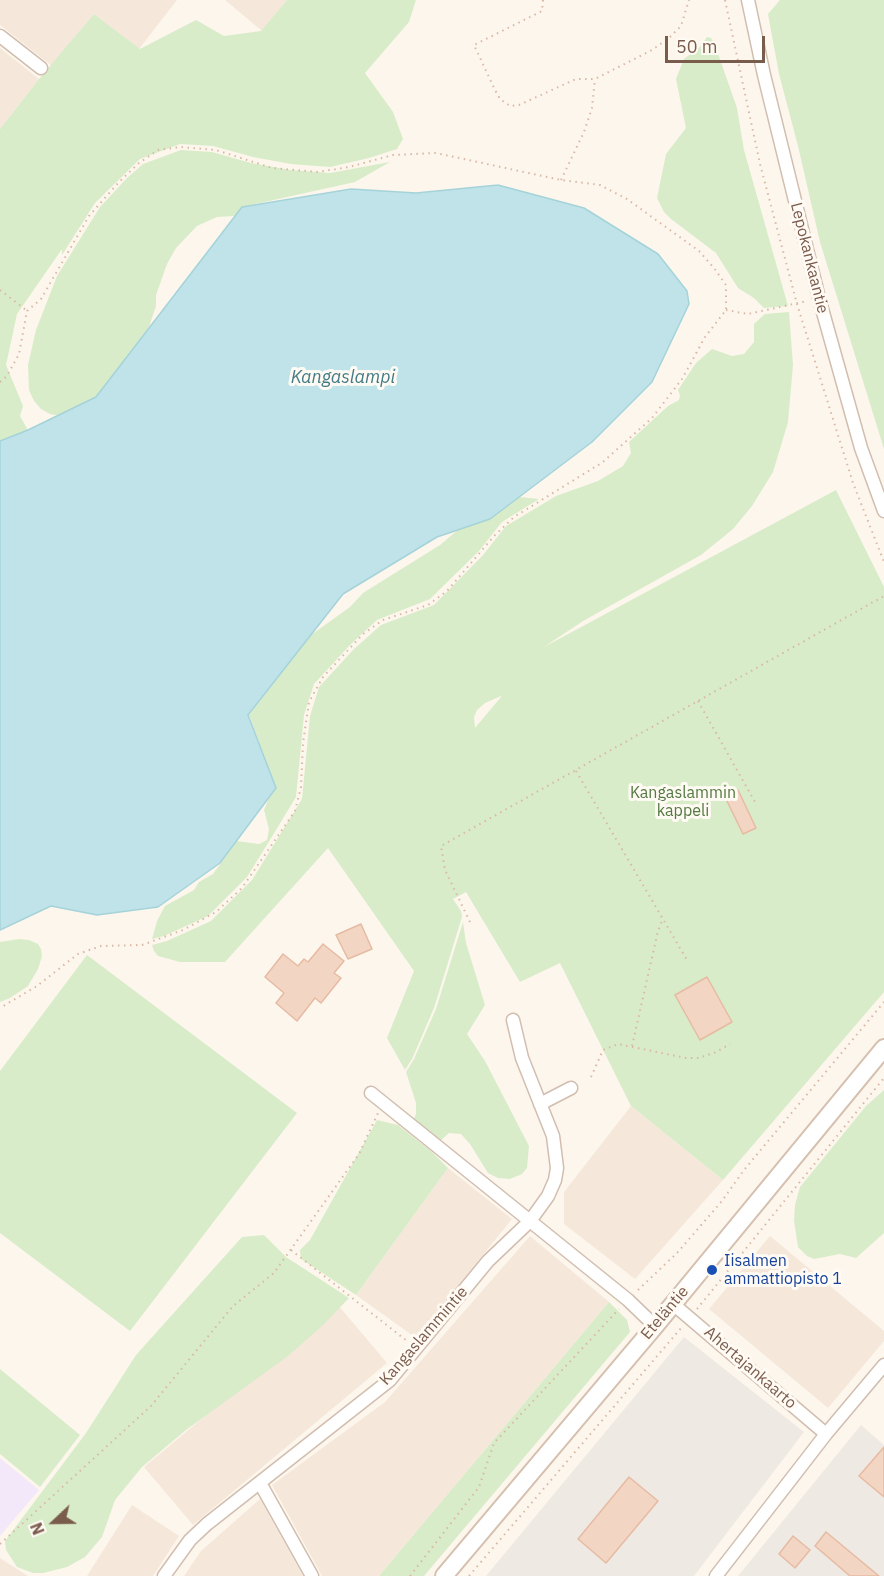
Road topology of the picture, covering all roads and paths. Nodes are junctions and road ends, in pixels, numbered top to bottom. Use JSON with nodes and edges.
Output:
{"nodes":[{"id":1,"x":543,"y":0,"type":"edge"},
{"id":2,"x":689,"y":0,"type":"edge"},
{"id":3,"x":725,"y":0,"type":"edge"},
{"id":4,"x":748,"y":0,"type":"edge"},
{"id":5,"x":0,"y":36,"type":"edge"},
{"id":6,"x":41,"y":68,"type":"dead end"},
{"id":7,"x":595,"y":79,"type":"junction"},
{"id":8,"x":561,"y":180,"type":"junction"},
{"id":9,"x":0,"y":290,"type":"edge"},
{"id":10,"x":819,"y":298,"type":"junction"},
{"id":11,"x":797,"y":304,"type":"junction"},
{"id":12,"x":726,"y":310,"type":"junction"},
{"id":13,"x":27,"y":311,"type":"junction"},
{"id":14,"x":0,"y":381,"type":"edge"},
{"id":15,"x":884,"y":512,"type":"edge"},
{"id":16,"x":884,"y":562,"type":"edge"},
{"id":17,"x":884,"y":596,"type":"edge"},
{"id":18,"x":698,"y":701,"type":"junction"},
{"id":19,"x":576,"y":770,"type":"junction"},
{"id":20,"x":755,"y":802,"type":"dead end"},
{"id":21,"x":662,"y":919,"type":"junction"},
{"id":22,"x":470,"y":922,"type":"dead end"},
{"id":23,"x":687,"y":960,"type":"dead end"},
{"id":24,"x":884,"y":1002,"type":"edge"},
{"id":25,"x":0,"y":1008,"type":"edge"},
{"id":26,"x":513,"y":1020,"type":"dead end"},
{"id":27,"x":730,"y":1044,"type":"dead end"},
{"id":28,"x":632,"y":1046,"type":"junction"},
{"id":29,"x":884,"y":1048,"type":"edge"},
{"id":30,"x":591,"y":1077,"type":"dead end"},
{"id":31,"x":884,"y":1078,"type":"edge"},
{"id":32,"x":571,"y":1088,"type":"dead end"},
{"id":33,"x":371,"y":1093,"type":"dead end"},
{"id":34,"x":383,"y":1103,"type":"junction"},
{"id":35,"x":540,"y":1104,"type":"junction"},
{"id":36,"x":530,"y":1221,"type":"junction"},
{"id":37,"x":291,"y":1250,"type":"junction"},
{"id":38,"x":628,"y":1300,"type":"junction"},
{"id":39,"x":673,"y":1304,"type":"junction"},
{"id":40,"x":690,"y":1317,"type":"junction"},
{"id":41,"x":654,"y":1326,"type":"junction"},
{"id":42,"x":417,"y":1348,"type":"junction"},
{"id":43,"x":884,"y":1365,"type":"edge"},
{"id":44,"x":826,"y":1434,"type":"junction"},
{"id":45,"x":260,"y":1483,"type":"junction"},
{"id":46,"x":0,"y":1544,"type":"edge"},
{"id":47,"x":164,"y":1576,"type":"edge"},
{"id":48,"x":312,"y":1576,"type":"edge"},
{"id":49,"x":410,"y":1576,"type":"edge"},
{"id":50,"x":444,"y":1576,"type":"edge"},
{"id":51,"x":469,"y":1576,"type":"edge"},
{"id":52,"x":716,"y":1576,"type":"edge"}],
"edges":[{"from":1,"to":7,"type":"path"},
{"from":2,"to":7,"type":"path"},
{"from":3,"to":11,"type":"path"},
{"from":4,"to":10,"type":"street","name":"Lepokankaantie"},
{"from":5,"to":6,"type":"street"},
{"from":7,"to":8,"type":"path"},
{"from":8,"to":12,"type":"path"},
{"from":8,"to":13,"type":"path"},
{"from":9,"to":13,"type":"path"},
{"from":10,"to":11,"type":"path"},
{"from":10,"to":15,"type":"street","name":"Lepokankaantie"},
{"from":11,"to":12,"type":"path"},
{"from":11,"to":16,"type":"path"},
{"from":12,"to":25,"type":"path"},
{"from":13,"to":14,"type":"path"},
{"from":17,"to":18,"type":"path"},
{"from":18,"to":19,"type":"path"},
{"from":18,"to":20,"type":"path"},
{"from":19,"to":21,"type":"path"},
{"from":19,"to":22,"type":"path"},
{"from":21,"to":23,"type":"path"},
{"from":21,"to":28,"type":"path"},
{"from":24,"to":38,"type":"path"},
{"from":26,"to":35,"type":"street","name":"Kangaslammintie"},
{"from":27,"to":28,"type":"path"},
{"from":28,"to":30,"type":"path"},
{"from":29,"to":39,"type":"street","name":"Eteläntie"},
{"from":31,"to":40,"type":"path"},
{"from":32,"to":35,"type":"street"},
{"from":33,"to":34,"type":"street"},
{"from":34,"to":36,"type":"street"},
{"from":34,"to":37,"type":"path"},
{"from":35,"to":36,"type":"street","name":"Kangaslammintie"},
{"from":36,"to":38,"type":"street"},
{"from":36,"to":42,"type":"street","name":"Kangaslammintie"},
{"from":37,"to":42,"type":"path"},
{"from":37,"to":46,"type":"path"},
{"from":38,"to":41,"type":"street"},
{"from":38,"to":49,"type":"path"},
{"from":39,"to":40,"type":"street","name":"Ahertajankaarto"},
{"from":39,"to":41,"type":"street","name":"Eteläntie"},
{"from":40,"to":44,"type":"street","name":"Ahertajankaarto"},
{"from":40,"to":51,"type":"path"},
{"from":41,"to":50,"type":"street","name":"Eteläntie"},
{"from":42,"to":45,"type":"street","name":"Kangaslammintie"},
{"from":43,"to":44,"type":"street"},
{"from":44,"to":52,"type":"street"},
{"from":45,"to":47,"type":"street","name":"Kangaslammintie"},
{"from":45,"to":48,"type":"street"}]}
